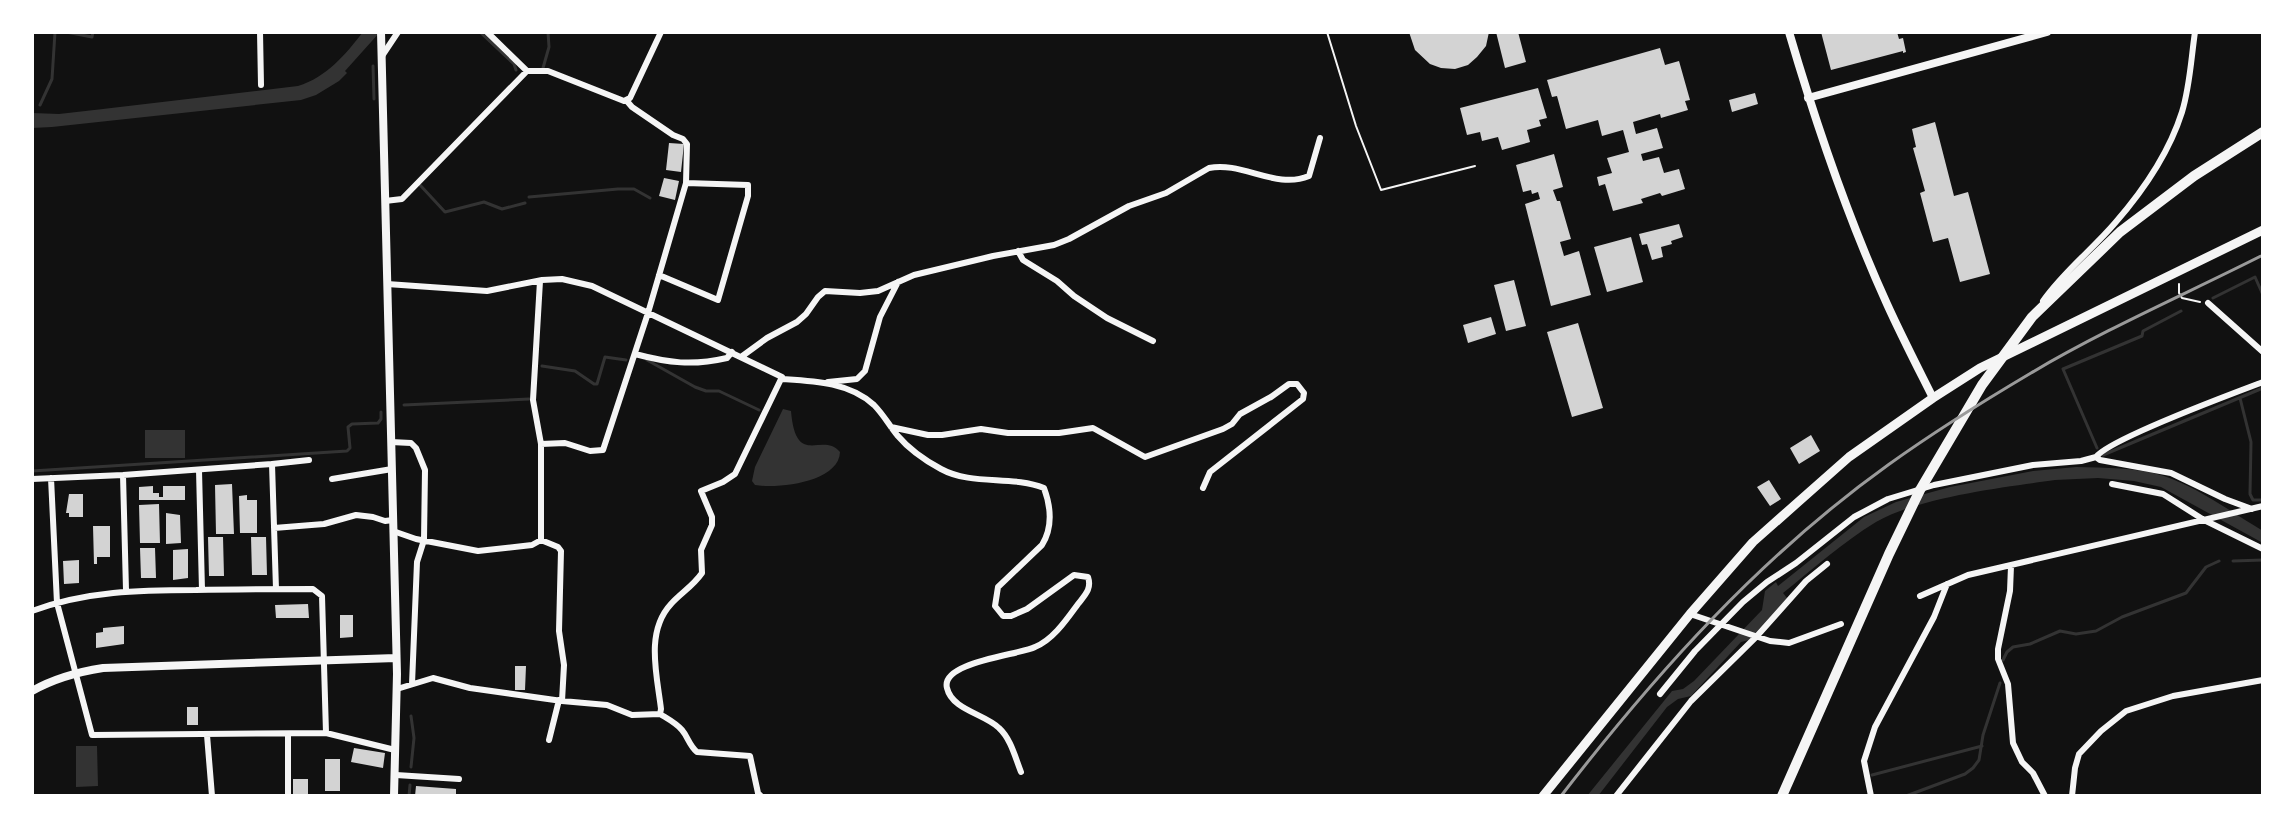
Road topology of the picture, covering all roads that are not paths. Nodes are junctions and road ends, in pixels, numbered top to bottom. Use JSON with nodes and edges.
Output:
{"nodes":[{"id":1,"x":260,"y":32,"type":"edge"},
{"id":2,"x":381,"y":32,"type":"edge"},
{"id":3,"x":398,"y":32,"type":"edge"},
{"id":4,"x":487,"y":32,"type":"edge"},
{"id":5,"x":661,"y":32,"type":"edge"},
{"id":6,"x":1789,"y":32,"type":"edge"},
{"id":7,"x":2047,"y":32,"type":"edge"},
{"id":8,"x":2195,"y":32,"type":"edge"},
{"id":9,"x":382,"y":56,"type":"junction"},
{"id":10,"x":527,"y":71,"type":"junction"},
{"id":11,"x":261,"y":85,"type":"dead end"},
{"id":12,"x":1808,"y":98,"type":"junction"},
{"id":13,"x":626,"y":100,"type":"junction"},
{"id":14,"x":2263,"y":132,"type":"edge"},
{"id":15,"x":1320,"y":138,"type":"dead end"},
{"id":16,"x":686,"y":183,"type":"junction"},
{"id":17,"x":385,"y":201,"type":"junction"},
{"id":18,"x":2263,"y":230,"type":"edge"},
{"id":19,"x":1018,"y":251,"type":"junction"},
{"id":20,"x":659,"y":275,"type":"junction"},
{"id":21,"x":540,"y":281,"type":"junction"},
{"id":22,"x":898,"y":282,"type":"junction"},
{"id":23,"x":387,"y":284,"type":"junction"},
{"id":24,"x":2208,"y":303,"type":"road end"},
{"id":25,"x":648,"y":313,"type":"junction"},
{"id":26,"x":2032,"y":317,"type":"junction"},
{"id":27,"x":1153,"y":341,"type":"dead end"},
{"id":28,"x":732,"y":352,"type":"junction"},
{"id":29,"x":2263,"y":352,"type":"edge"},
{"id":30,"x":635,"y":354,"type":"junction"},
{"id":31,"x":741,"y":357,"type":"junction"},
{"id":32,"x":781,"y":379,"type":"junction"},
{"id":33,"x":825,"y":382,"type":"junction"},
{"id":34,"x":2263,"y":382,"type":"edge"},
{"id":35,"x":1933,"y":398,"type":"junction"},
{"id":36,"x":891,"y":427,"type":"junction"},
{"id":37,"x":391,"y":442,"type":"junction"},
{"id":38,"x":541,"y":444,"type":"junction"},
{"id":39,"x":2096,"y":457,"type":"junction"},
{"id":40,"x":309,"y":460,"type":"dead end"},
{"id":41,"x":272,"y":464,"type":"junction"},
{"id":42,"x":392,"y":469,"type":"junction"},
{"id":43,"x":199,"y":470,"type":"junction"},
{"id":44,"x":123,"y":475,"type":"junction"},
{"id":45,"x":51,"y":478,"type":"junction"},
{"id":46,"x":32,"y":479,"type":"edge"},
{"id":47,"x":332,"y":479,"type":"dead end"},
{"id":48,"x":2112,"y":484,"type":"dead end"},
{"id":49,"x":1203,"y":488,"type":"dead end"},
{"id":50,"x":2263,"y":506,"type":"edge"},
{"id":51,"x":2252,"y":509,"type":"junction"},
{"id":52,"x":393,"y":520,"type":"junction"},
{"id":53,"x":2204,"y":520,"type":"junction"},
{"id":54,"x":274,"y":528,"type":"junction"},
{"id":55,"x":393,"y":531,"type":"junction"},
{"id":56,"x":424,"y":540,"type":"junction"},
{"id":57,"x":541,"y":540,"type":"junction"},
{"id":58,"x":2263,"y":549,"type":"edge"},
{"id":59,"x":1827,"y":564,"type":"dead end"},
{"id":60,"x":2011,"y":566,"type":"junction"},
{"id":61,"x":1947,"y":583,"type":"junction"},
{"id":62,"x":276,"y":589,"type":"junction"},
{"id":63,"x":126,"y":590,"type":"junction"},
{"id":64,"x":202,"y":590,"type":"junction"},
{"id":65,"x":1920,"y":596,"type":"dead end"},
{"id":66,"x":57,"y":603,"type":"junction"},
{"id":67,"x":32,"y":611,"type":"edge"},
{"id":68,"x":1690,"y":614,"type":"junction"},
{"id":69,"x":1721,"y":624,"type":"junction"},
{"id":70,"x":1841,"y":624,"type":"dead end"},
{"id":71,"x":1755,"y":636,"type":"junction"},
{"id":72,"x":396,"y":658,"type":"junction"},
{"id":73,"x":325,"y":660,"type":"junction"},
{"id":74,"x":74,"y":672,"type":"junction"},
{"id":75,"x":2263,"y":680,"type":"edge"},
{"id":76,"x":412,"y":684,"type":"junction"},
{"id":77,"x":397,"y":689,"type":"junction"},
{"id":78,"x":32,"y":691,"type":"edge"},
{"id":79,"x":1660,"y":694,"type":"dead end"},
{"id":80,"x":560,"y":701,"type":"junction"},
{"id":81,"x":660,"y":714,"type":"junction"},
{"id":82,"x":326,"y":733,"type":"junction"},
{"id":83,"x":288,"y":734,"type":"junction"},
{"id":84,"x":207,"y":735,"type":"junction"},
{"id":85,"x":549,"y":740,"type":"dead end"},
{"id":86,"x":395,"y":750,"type":"junction"},
{"id":87,"x":1021,"y":772,"type":"dead end"},
{"id":88,"x":396,"y":775,"type":"junction"},
{"id":89,"x":459,"y":779,"type":"dead end"},
{"id":90,"x":212,"y":796,"type":"edge"},
{"id":91,"x":288,"y":796,"type":"edge"},
{"id":92,"x":394,"y":796,"type":"edge"},
{"id":93,"x":761,"y":796,"type":"edge"},
{"id":94,"x":1543,"y":796,"type":"edge"},
{"id":95,"x":1616,"y":796,"type":"edge"},
{"id":96,"x":1782,"y":796,"type":"edge"},
{"id":97,"x":1871,"y":796,"type":"edge"},
{"id":98,"x":2045,"y":796,"type":"edge"},
{"id":99,"x":2072,"y":796,"type":"edge"}],
"edges":[{"from":1,"to":11,"type":"street"},
{"from":2,"to":9,"type":"street"},
{"from":3,"to":9,"type":"street"},
{"from":4,"to":10,"type":"street"},
{"from":5,"to":13,"type":"street"},
{"from":6,"to":12,"type":"street"},
{"from":7,"to":12,"type":"street"},
{"from":8,"to":26,"type":"street"},
{"from":9,"to":17,"type":"street"},
{"from":10,"to":13,"type":"street"},
{"from":10,"to":17,"type":"street"},
{"from":12,"to":35,"type":"street"},
{"from":13,"to":16,"type":"street"},
{"from":14,"to":26,"type":"highway"},
{"from":15,"to":19,"type":"street"},
{"from":16,"to":20,"type":"street"},
{"from":16,"to":20,"type":"street"},
{"from":17,"to":23,"type":"street"},
{"from":18,"to":35,"type":"main road"},
{"from":19,"to":22,"type":"street"},
{"from":19,"to":27,"type":"street"},
{"from":20,"to":25,"type":"street"},
{"from":21,"to":23,"type":"street"},
{"from":21,"to":25,"type":"street"},
{"from":21,"to":38,"type":"street"},
{"from":22,"to":31,"type":"street"},
{"from":22,"to":33,"type":"street"},
{"from":23,"to":37,"type":"street"},
{"from":24,"to":29,"type":"street"},
{"from":25,"to":28,"type":"street"},
{"from":25,"to":30,"type":"street"},
{"from":26,"to":96,"type":"highway"},
{"from":28,"to":30,"type":"street"},
{"from":28,"to":31,"type":"street"},
{"from":30,"to":38,"type":"street"},
{"from":31,"to":32,"type":"street"},
{"from":32,"to":33,"type":"street"},
{"from":32,"to":81,"type":"street"},
{"from":33,"to":36,"type":"street"},
{"from":34,"to":39,"type":"street"},
{"from":35,"to":68,"type":"main road"},
{"from":36,"to":49,"type":"street"},
{"from":36,"to":87,"type":"street"},
{"from":37,"to":42,"type":"street"},
{"from":37,"to":56,"type":"street"},
{"from":38,"to":57,"type":"street"},
{"from":39,"to":51,"type":"street"},
{"from":39,"to":69,"type":"street"},
{"from":40,"to":41,"type":"street"},
{"from":41,"to":43,"type":"street"},
{"from":41,"to":54,"type":"street"},
{"from":42,"to":47,"type":"street"},
{"from":42,"to":52,"type":"street"},
{"from":43,"to":44,"type":"street"},
{"from":43,"to":64,"type":"street"},
{"from":44,"to":45,"type":"street"},
{"from":44,"to":63,"type":"street"},
{"from":45,"to":46,"type":"street"},
{"from":45,"to":66,"type":"street"},
{"from":48,"to":53,"type":"street"},
{"from":50,"to":51,"type":"street"},
{"from":51,"to":53,"type":"street"},
{"from":52,"to":54,"type":"street"},
{"from":52,"to":55,"type":"street"},
{"from":53,"to":58,"type":"street"},
{"from":53,"to":60,"type":"street"},
{"from":54,"to":62,"type":"street"},
{"from":55,"to":56,"type":"street"},
{"from":55,"to":72,"type":"street"},
{"from":56,"to":57,"type":"street"},
{"from":56,"to":76,"type":"street"},
{"from":57,"to":80,"type":"street"},
{"from":59,"to":71,"type":"street"},
{"from":60,"to":61,"type":"street"},
{"from":60,"to":98,"type":"street"},
{"from":61,"to":65,"type":"street"},
{"from":61,"to":97,"type":"street"},
{"from":62,"to":64,"type":"street"},
{"from":62,"to":73,"type":"street"},
{"from":63,"to":64,"type":"street"},
{"from":63,"to":66,"type":"street"},
{"from":66,"to":67,"type":"street"},
{"from":66,"to":74,"type":"street"},
{"from":68,"to":69,"type":"street"},
{"from":68,"to":94,"type":"main road"},
{"from":69,"to":71,"type":"street"},
{"from":69,"to":79,"type":"street"},
{"from":70,"to":71,"type":"street"},
{"from":71,"to":95,"type":"street"},
{"from":72,"to":73,"type":"street"},
{"from":72,"to":77,"type":"street"},
{"from":73,"to":74,"type":"street"},
{"from":73,"to":82,"type":"street"},
{"from":74,"to":78,"type":"street"},
{"from":74,"to":84,"type":"street"},
{"from":75,"to":99,"type":"street"},
{"from":76,"to":77,"type":"street"},
{"from":76,"to":80,"type":"street"},
{"from":77,"to":86,"type":"street"},
{"from":80,"to":81,"type":"street"},
{"from":80,"to":85,"type":"street"},
{"from":81,"to":93,"type":"street"},
{"from":82,"to":83,"type":"street"},
{"from":82,"to":86,"type":"street"},
{"from":83,"to":84,"type":"street"},
{"from":83,"to":91,"type":"street"},
{"from":84,"to":90,"type":"street"},
{"from":86,"to":88,"type":"street"},
{"from":88,"to":89,"type":"street"},
{"from":88,"to":92,"type":"street"}]}
